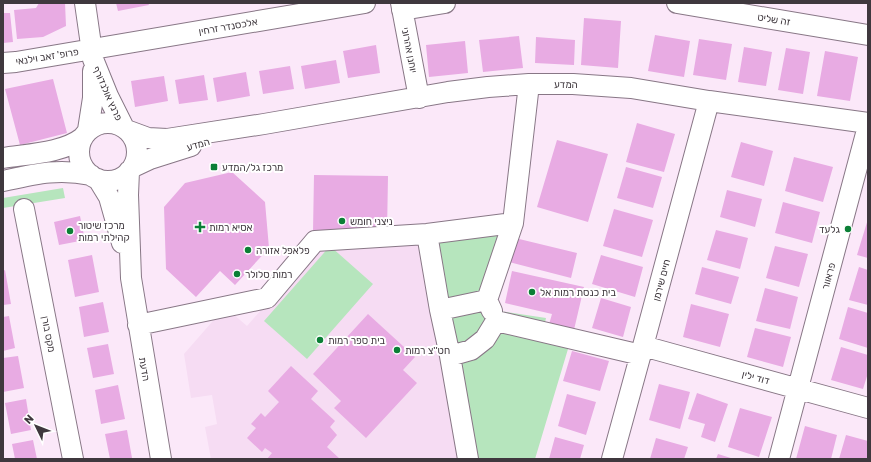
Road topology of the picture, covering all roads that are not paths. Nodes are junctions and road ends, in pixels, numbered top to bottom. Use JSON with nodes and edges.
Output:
{"nodes":[{"id":1,"x":85,"y":3,"type":"edge"},
{"id":2,"x":365,"y":3,"type":"edge"},
{"id":3,"x":445,"y":3,"type":"edge"},
{"id":4,"x":677,"y":3,"type":"edge"},
{"id":5,"x":680,"y":4,"type":"edge"},
{"id":6,"x":401,"y":6,"type":"edge"},
{"id":7,"x":868,"y":34,"type":"edge"},
{"id":8,"x":92,"y":54,"type":"junction"},
{"id":9,"x":3,"y":62,"type":"edge"},
{"id":10,"x":529,"y":84,"type":"junction"},
{"id":11,"x":419,"y":98,"type":"junction"},
{"id":12,"x":709,"y":101,"type":"junction"},
{"id":13,"x":264,"y":124,"type":"junction"},
{"id":14,"x":868,"y":125,"type":"edge"},
{"id":15,"x":126,"y":129,"type":"junction"},
{"id":16,"x":85,"y":134,"type":"junction"},
{"id":17,"x":3,"y":158,"type":"edge"},
{"id":18,"x":131,"y":169,"type":"junction"},
{"id":19,"x":94,"y":177,"type":"junction"},
{"id":20,"x":3,"y":181,"type":"edge"},
{"id":21,"x":24,"y":209,"type":"dead end"},
{"id":22,"x":514,"y":223,"type":"junction"},
{"id":23,"x":427,"y":234,"type":"junction"},
{"id":24,"x":131,"y":278,"type":"junction"},
{"id":25,"x":487,"y":300,"type":"junction"},
{"id":26,"x":440,"y":310,"type":"junction"},
{"id":27,"x":496,"y":321,"type":"junction"},
{"id":28,"x":138,"y":325,"type":"junction"},
{"id":29,"x":642,"y":350,"type":"junction"},
{"id":30,"x":450,"y":356,"type":"junction"},
{"id":31,"x":798,"y":389,"type":"junction"},
{"id":32,"x":868,"y":408,"type":"edge"},
{"id":33,"x":781,"y":453,"type":"edge"},
{"id":34,"x":73,"y":459,"type":"edge"},
{"id":35,"x":161,"y":459,"type":"edge"},
{"id":36,"x":468,"y":459,"type":"edge"},
{"id":37,"x":612,"y":459,"type":"edge"}],
"edges":[{"from":1,"to":8,"type":"street","name":"פרנץ אולנדורף"},
{"from":2,"to":8,"type":"street","name":"אלכסנדר זרחין"},
{"from":3,"to":6,"type":"street"},
{"from":4,"to":5,"type":"street","name":"זה שליט"},
{"from":5,"to":7,"type":"street","name":"זה שליט"},
{"from":6,"to":11,"type":"street","name":"יוחנן אהרוני"},
{"from":8,"to":9,"type":"street","name":"פרופ' זאב וילנאי"},
{"from":8,"to":15,"type":"street","name":"פרנץ אולנדורף"},
{"from":8,"to":16,"type":"street","name":"פרנץ אולנדורף"},
{"from":10,"to":11,"type":"street","name":"המדע"},
{"from":10,"to":12,"type":"street","name":"המדע"},
{"from":10,"to":22,"type":"street"},
{"from":11,"to":13,"type":"street","name":"המדע"},
{"from":12,"to":14,"type":"street","name":"המדע"},
{"from":12,"to":29,"type":"street","name":"חיים שירמן"},
{"from":13,"to":15,"type":"street","name":"המדע"},
{"from":13,"to":18,"type":"street","name":"המדע"},
{"from":14,"to":31,"type":"street","name":"פראוור"},
{"from":15,"to":16,"type":"street"},
{"from":15,"to":18,"type":"street"},
{"from":16,"to":17,"type":"street"},
{"from":16,"to":19,"type":"street"},
{"from":18,"to":19,"type":"street"},
{"from":18,"to":24,"type":"street","name":"הדעת"},
{"from":19,"to":20,"type":"street"},
{"from":19,"to":24,"type":"street","name":"הדעת"},
{"from":21,"to":34,"type":"street","name":"מקס בורן"},
{"from":22,"to":23,"type":"street"},
{"from":22,"to":25,"type":"street"},
{"from":23,"to":26,"type":"street"},
{"from":23,"to":28,"type":"street"},
{"from":24,"to":28,"type":"street","name":"הדעת"},
{"from":25,"to":26,"type":"street"},
{"from":25,"to":27,"type":"street"},
{"from":26,"to":30,"type":"street"},
{"from":27,"to":29,"type":"street","name":"דוד ילין"},
{"from":27,"to":30,"type":"street"},
{"from":28,"to":35,"type":"street","name":"הדעת"},
{"from":29,"to":31,"type":"street","name":"דוד ילין"},
{"from":29,"to":37,"type":"street","name":"חיים שירמן"},
{"from":30,"to":36,"type":"street"},
{"from":31,"to":32,"type":"street","name":"דוד ילין"},
{"from":31,"to":33,"type":"street","name":"פראוור"}]}
